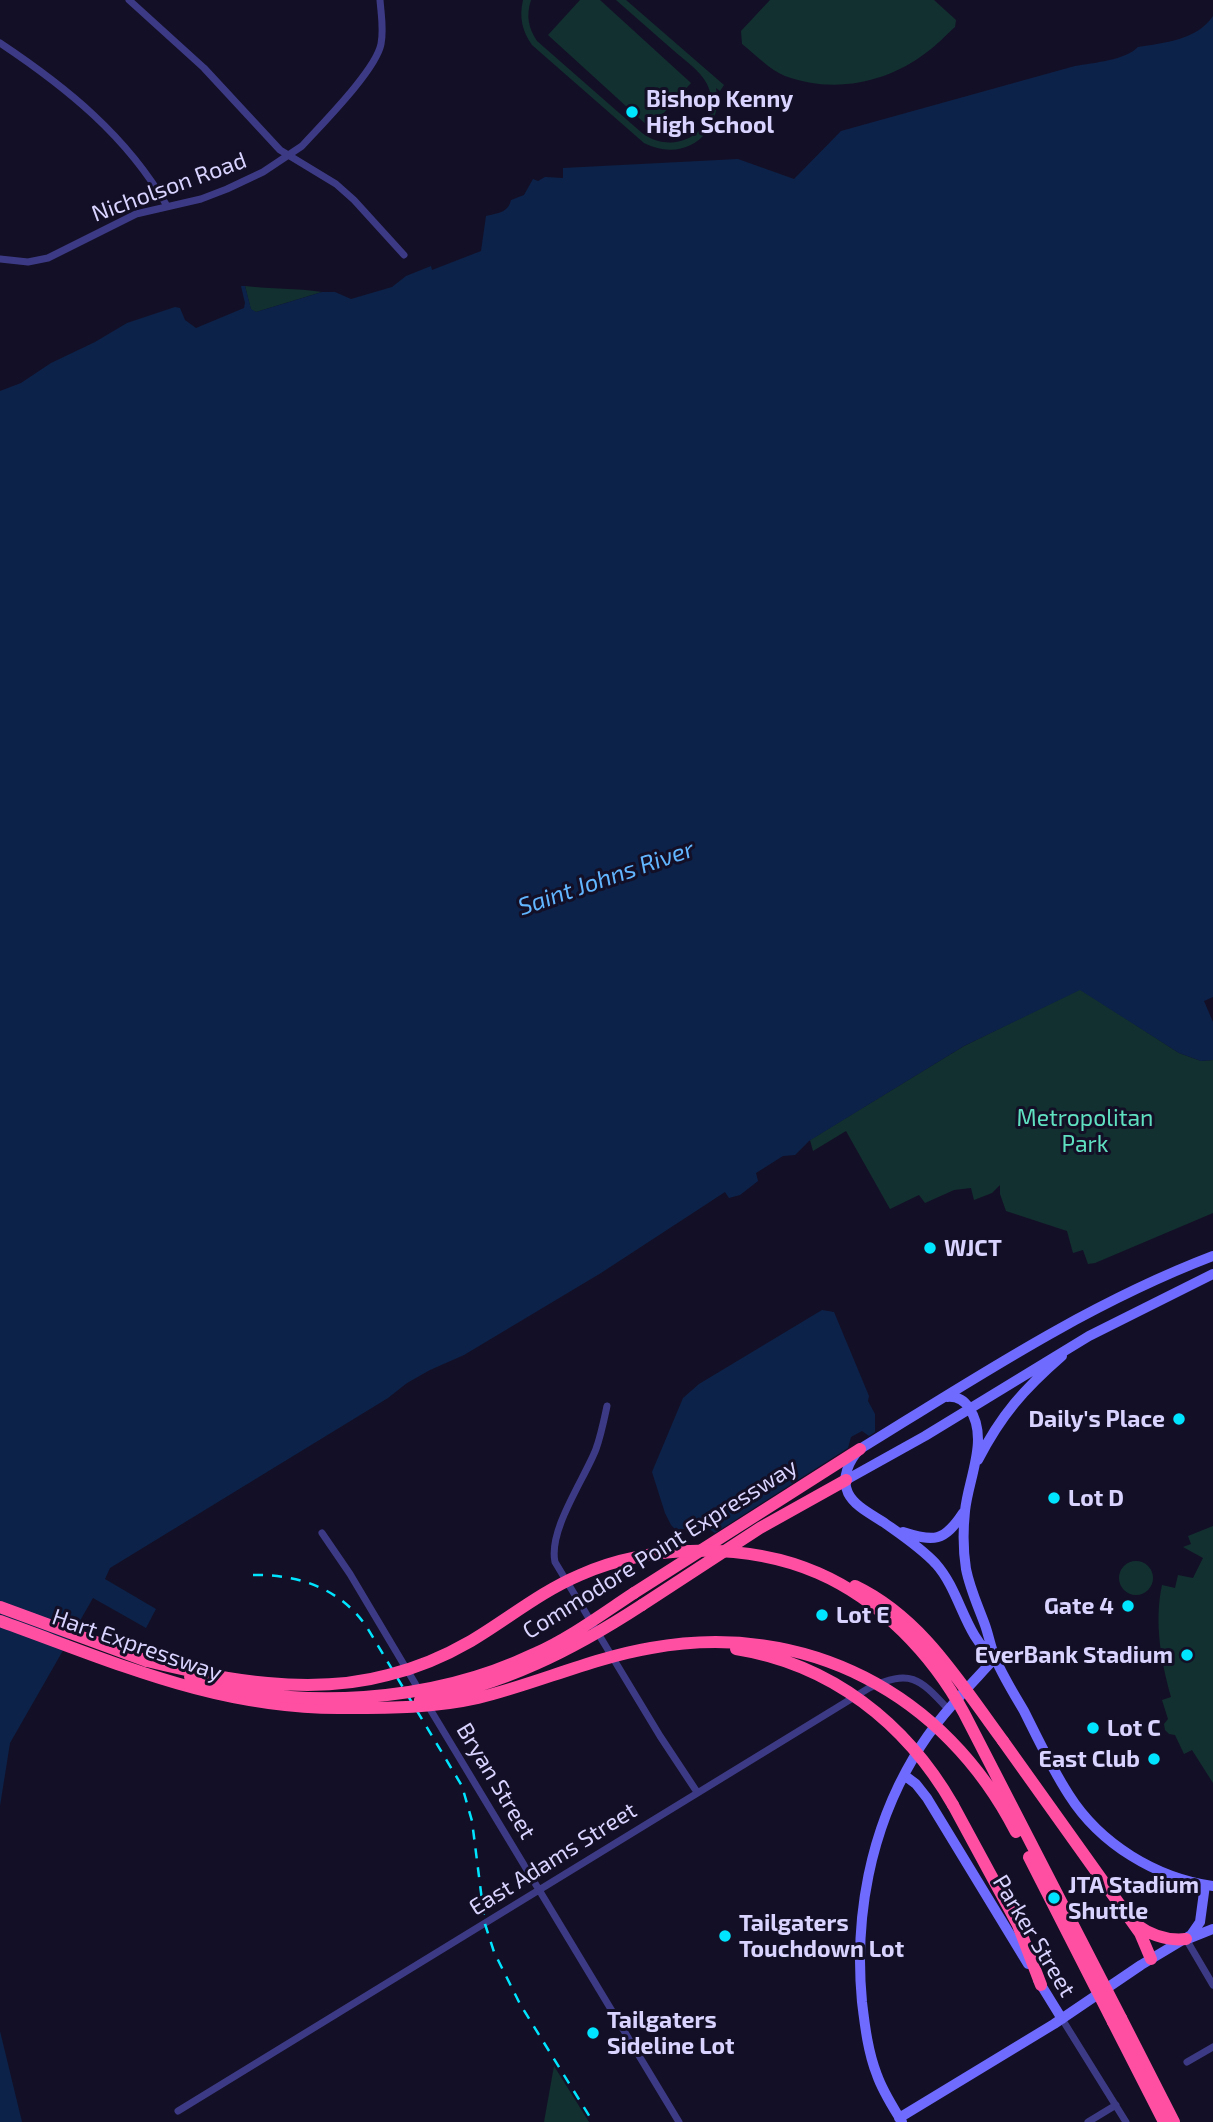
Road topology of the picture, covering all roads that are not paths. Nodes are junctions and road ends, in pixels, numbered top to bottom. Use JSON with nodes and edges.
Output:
{"nodes":[{"id":1,"x":129,"y":0,"type":"edge"},
{"id":2,"x":380,"y":0,"type":"edge"},
{"id":3,"x":0,"y":43,"type":"edge"},
{"id":4,"x":290,"y":156,"type":"junction"},
{"id":5,"x":167,"y":206,"type":"junction"},
{"id":6,"x":404,"y":255,"type":"dead end"},
{"id":7,"x":0,"y":258,"type":"edge"},
{"id":8,"x":1213,"y":1256,"type":"edge"},
{"id":9,"x":1213,"y":1274,"type":"edge"},
{"id":10,"x":1088,"y":1336,"type":"junction"},
{"id":11,"x":945,"y":1397,"type":"junction"},
{"id":12,"x":607,"y":1406,"type":"dead end"},
{"id":13,"x":970,"y":1409,"type":"junction"},
{"id":14,"x":860,"y":1449,"type":"junction"},
{"id":15,"x":974,"y":1471,"type":"junction"},
{"id":16,"x":846,"y":1480,"type":"junction"},
{"id":17,"x":965,"y":1512,"type":"junction"},
{"id":18,"x":895,"y":1530,"type":"junction"},
{"id":19,"x":322,"y":1533,"type":"dead end"},
{"id":20,"x":817,"y":1573,"type":"junction"},
{"id":21,"x":0,"y":1607,"type":"edge"},
{"id":22,"x":0,"y":1620,"type":"edge"},
{"id":23,"x":652,"y":1648,"type":"junction"},
{"id":24,"x":995,"y":1658,"type":"junction"},
{"id":25,"x":147,"y":1661,"type":"junction"},
{"id":26,"x":346,"y":1708,"type":"junction"},
{"id":27,"x":948,"y":1709,"type":"junction"},
{"id":28,"x":904,"y":1775,"type":"junction"},
{"id":29,"x":697,"y":1792,"type":"junction"},
{"id":30,"x":1209,"y":1885,"type":"edge"},
{"id":31,"x":539,"y":1889,"type":"junction"},
{"id":32,"x":1129,"y":1918,"type":"junction"},
{"id":33,"x":1213,"y":1929,"type":"edge"},
{"id":34,"x":1186,"y":1939,"type":"junction"},
{"id":35,"x":1151,"y":1959,"type":"junction"},
{"id":36,"x":1213,"y":1985,"type":"edge"},
{"id":37,"x":1041,"y":1986,"type":"junction"},
{"id":38,"x":1062,"y":2019,"type":"junction"},
{"id":39,"x":1117,"y":2020,"type":"junction"},
{"id":40,"x":1213,"y":2047,"type":"edge"},
{"id":41,"x":1187,"y":2062,"type":"dead end"},
{"id":42,"x":1116,"y":2105,"type":"junction"},
{"id":43,"x":177,"y":2111,"type":"dead end"},
{"id":44,"x":898,"y":2121,"type":"edge"},
{"id":45,"x":679,"y":2122,"type":"edge"},
{"id":46,"x":1088,"y":2122,"type":"edge"},
{"id":47,"x":1126,"y":2122,"type":"edge"},
{"id":48,"x":1164,"y":2122,"type":"edge"},
{"id":49,"x":1174,"y":2122,"type":"edge"}],
"edges":[{"from":1,"to":4,"type":"street"},
{"from":2,"to":4,"type":"street","name":"Nicholson Road"},
{"from":3,"to":5,"type":"street"},
{"from":4,"to":5,"type":"street","name":"Nicholson Road"},
{"from":4,"to":6,"type":"street"},
{"from":5,"to":7,"type":"street","name":"Nicholson Road"},
{"from":8,"to":11,"type":"street","name":"Commodore Point Expressway"},
{"from":9,"to":10,"type":"street"},
{"from":10,"to":13,"type":"street","name":"Commodore Point Expressway"},
{"from":10,"to":15,"type":"street"},
{"from":11,"to":13,"type":"street"},
{"from":11,"to":14,"type":"street","name":"Commodore Point Expressway"},
{"from":12,"to":29,"type":"street"},
{"from":13,"to":15,"type":"street"},
{"from":13,"to":16,"type":"street","name":"Commodore Point Expressway"},
{"from":14,"to":16,"type":"street"},
{"from":14,"to":25,"type":"highway","name":"Commodore Point Expressway","bridge":true},
{"from":15,"to":17,"type":"street"},
{"from":16,"to":18,"type":"street"},
{"from":16,"to":26,"type":"highway","name":"Commodore Point Expressway","bridge":true},
{"from":17,"to":18,"type":"street"},
{"from":17,"to":24,"type":"street"},
{"from":18,"to":24,"type":"street"},
{"from":19,"to":31,"type":"street","name":"Bryan Street"},
{"from":20,"to":25,"type":"highway","bridge":true},
{"from":20,"to":32,"type":"highway","bridge":true},
{"from":20,"to":39,"type":"highway","bridge":true},
{"from":21,"to":25,"type":"highway","name":"Hart Expressway"},
{"from":22,"to":26,"type":"highway","name":"Hart Expressway"},
{"from":23,"to":26,"type":"highway","bridge":true},
{"from":23,"to":37,"type":"highway","bridge":true},
{"from":23,"to":39,"type":"highway","bridge":true},
{"from":24,"to":27,"type":"street"},
{"from":24,"to":30,"type":"street"},
{"from":27,"to":28,"type":"street"},
{"from":27,"to":29,"type":"street","name":"East Adams Street"},
{"from":28,"to":37,"type":"street","name":"Parker Street"},
{"from":28,"to":44,"type":"street"},
{"from":29,"to":31,"type":"street","name":"East Adams Street"},
{"from":30,"to":34,"type":"street"},
{"from":31,"to":43,"type":"street","name":"East Adams Street"},
{"from":31,"to":45,"type":"street","name":"Bryan Street"},
{"from":32,"to":34,"type":"highway"},
{"from":32,"to":35,"type":"highway"},
{"from":33,"to":34,"type":"street"},
{"from":34,"to":35,"type":"street"},
{"from":34,"to":36,"type":"street"},
{"from":35,"to":38,"type":"street"},
{"from":37,"to":38,"type":"street","name":"Parker Street"},
{"from":38,"to":42,"type":"street","name":"Parker Street"},
{"from":38,"to":44,"type":"street"},
{"from":39,"to":48,"type":"highway"},
{"from":39,"to":49,"type":"highway"},
{"from":40,"to":41,"type":"street"},
{"from":42,"to":46,"type":"street"},
{"from":42,"to":47,"type":"street","name":"Parker Street"}]}
